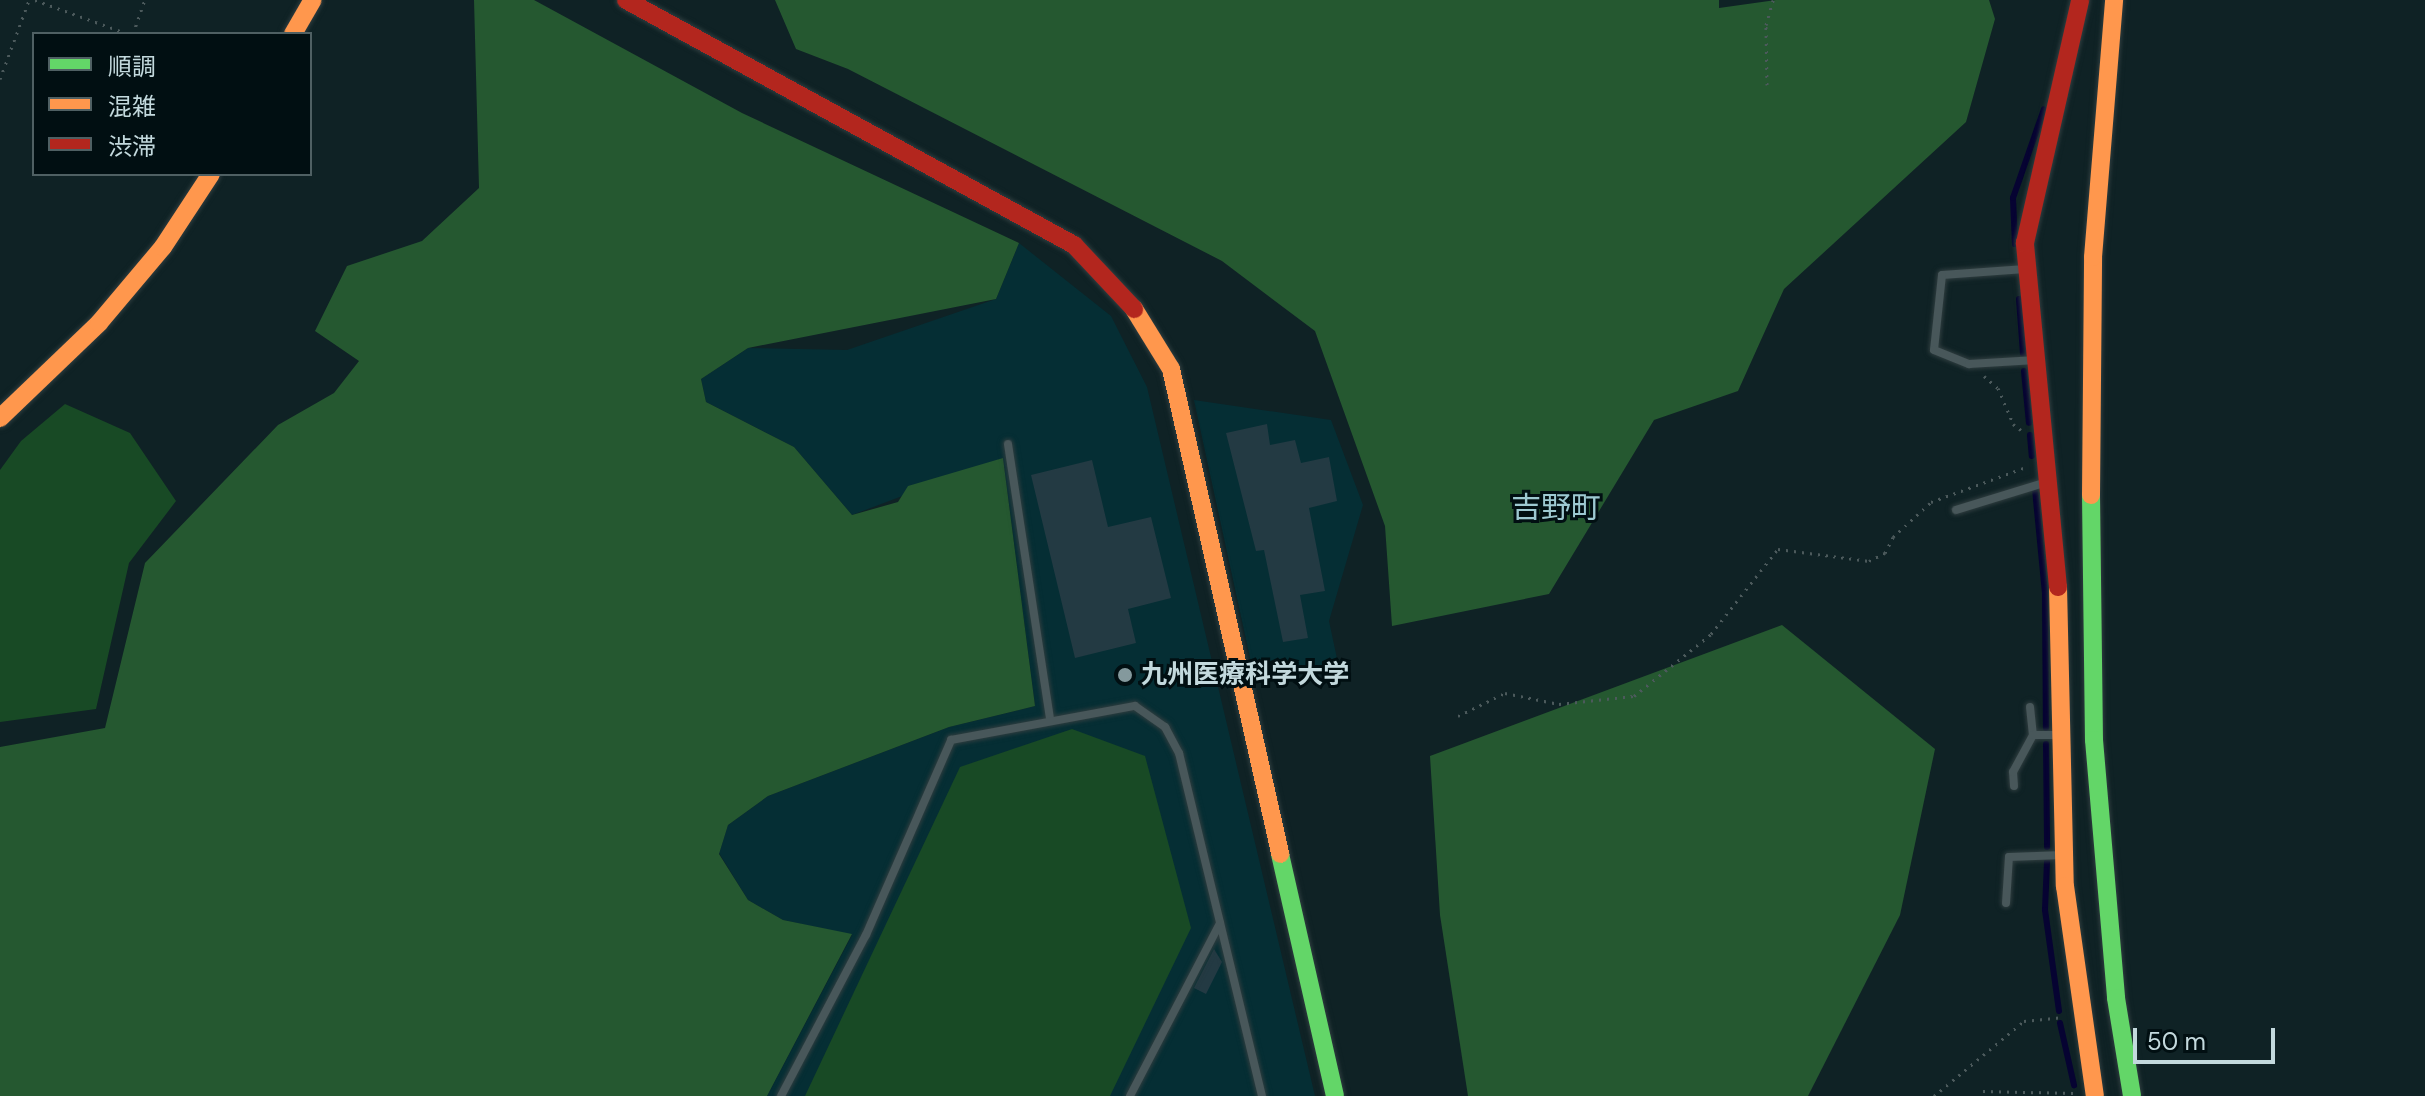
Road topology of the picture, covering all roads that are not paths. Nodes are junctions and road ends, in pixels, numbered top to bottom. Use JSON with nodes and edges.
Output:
{"nodes":[{"id":1,"x":313,"y":0,"type":"edge"},
{"id":2,"x":626,"y":0,"type":"edge"},
{"id":3,"x":2080,"y":0,"type":"edge"},
{"id":4,"x":2114,"y":0,"type":"edge"},
{"id":5,"x":294,"y":32,"type":"edge"},
{"id":6,"x":210,"y":176,"type":"edge"},
{"id":7,"x":2027,"y":269,"type":"junction"},
{"id":8,"x":2037,"y":360,"type":"junction"},
{"id":9,"x":0,"y":418,"type":"edge"},
{"id":10,"x":1008,"y":444,"type":"dead end"},
{"id":11,"x":2048,"y":481,"type":"junction"},
{"id":12,"x":1956,"y":510,"type":"dead end"},
{"id":13,"x":2030,"y":707,"type":"dead end"},
{"id":14,"x":1050,"y":719,"type":"junction"},
{"id":15,"x":2033,"y":735,"type":"junction"},
{"id":16,"x":2061,"y":735,"type":"junction"},
{"id":17,"x":2014,"y":786,"type":"dead end"},
{"id":18,"x":2064,"y":855,"type":"junction"},
{"id":19,"x":2006,"y":903,"type":"dead end"},
{"id":20,"x":1220,"y":923,"type":"junction"},
{"id":21,"x":2095,"y":1093,"type":"edge"},
{"id":22,"x":781,"y":1096,"type":"edge"},
{"id":23,"x":1130,"y":1096,"type":"edge"},
{"id":24,"x":1262,"y":1096,"type":"edge"},
{"id":25,"x":1335,"y":1096,"type":"edge"},
{"id":26,"x":2132,"y":1096,"type":"edge"}],
"edges":[{"from":1,"to":5,"type":"street"},
{"from":2,"to":25,"type":"street"},
{"from":3,"to":7,"type":"street"},
{"from":4,"to":26,"type":"street"},
{"from":6,"to":9,"type":"street"},
{"from":7,"to":8,"type":"street"},
{"from":7,"to":8,"type":"lane"},
{"from":8,"to":11,"type":"street"},
{"from":10,"to":14,"type":"lane"},
{"from":11,"to":12,"type":"lane"},
{"from":11,"to":16,"type":"street"},
{"from":13,"to":15,"type":"lane"},
{"from":14,"to":20,"type":"lane"},
{"from":14,"to":22,"type":"lane"},
{"from":15,"to":16,"type":"lane"},
{"from":15,"to":17,"type":"lane"},
{"from":16,"to":18,"type":"street"},
{"from":18,"to":19,"type":"lane"},
{"from":18,"to":21,"type":"street"},
{"from":20,"to":23,"type":"lane"},
{"from":20,"to":24,"type":"lane"}]}
